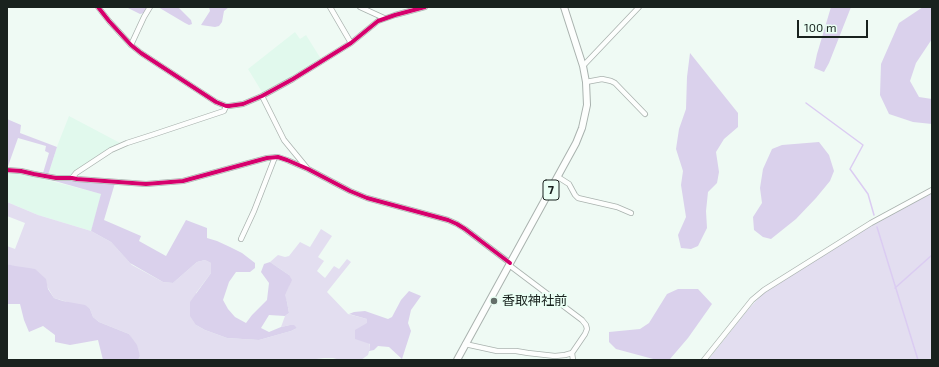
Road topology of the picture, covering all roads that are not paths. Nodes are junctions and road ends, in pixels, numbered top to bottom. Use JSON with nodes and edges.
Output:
{"nodes":[{"id":1,"x":98,"y":7,"type":"edge"},
{"id":2,"x":150,"y":7,"type":"edge"},
{"id":3,"x":330,"y":7,"type":"edge"},
{"id":4,"x":360,"y":7,"type":"edge"},
{"id":5,"x":424,"y":7,"type":"edge"},
{"id":6,"x":564,"y":7,"type":"edge"},
{"id":7,"x":639,"y":7,"type":"edge"},
{"id":8,"x":384,"y":18,"type":"junction"},
{"id":9,"x":352,"y":43,"type":"junction"},
{"id":10,"x":131,"y":45,"type":"junction"},
{"id":11,"x":583,"y":66,"type":"junction"},
{"id":12,"x":586,"y":82,"type":"junction"},
{"id":13,"x":262,"y":96,"type":"junction"},
{"id":14,"x":226,"y":106,"type":"junction"},
{"id":15,"x":645,"y":114,"type":"dead end"},
{"id":16,"x":275,"y":157,"type":"junction"},
{"id":17,"x":308,"y":169,"type":"junction"},
{"id":18,"x":7,"y":170,"type":"edge"},
{"id":19,"x":558,"y":177,"type":"junction"},
{"id":20,"x":72,"y":178,"type":"junction"},
{"id":21,"x":932,"y":190,"type":"edge"},
{"id":22,"x":631,"y":213,"type":"dead end"},
{"id":23,"x":241,"y":239,"type":"dead end"},
{"id":24,"x":510,"y":264,"type":"junction"},
{"id":25,"x":465,"y":344,"type":"junction"},
{"id":26,"x":572,"y":353,"type":"junction"},
{"id":27,"x":457,"y":360,"type":"edge"},
{"id":28,"x":573,"y":360,"type":"edge"},
{"id":29,"x":704,"y":360,"type":"edge"}],
"edges":[{"from":1,"to":10,"type":"street"},
{"from":2,"to":10,"type":"street"},
{"from":3,"to":9,"type":"street"},
{"from":4,"to":8,"type":"street"},
{"from":5,"to":8,"type":"street"},
{"from":6,"to":11,"type":"main road","number":"7"},
{"from":7,"to":11,"type":"street"},
{"from":8,"to":9,"type":"street"},
{"from":9,"to":13,"type":"street"},
{"from":10,"to":14,"type":"street"},
{"from":11,"to":12,"type":"main road","number":"7"},
{"from":12,"to":15,"type":"street"},
{"from":12,"to":19,"type":"main road","number":"7"},
{"from":13,"to":14,"type":"street"},
{"from":13,"to":17,"type":"street"},
{"from":14,"to":20,"type":"street"},
{"from":16,"to":17,"type":"street"},
{"from":16,"to":20,"type":"street"},
{"from":16,"to":23,"type":"street"},
{"from":17,"to":24,"type":"street"},
{"from":18,"to":20,"type":"street"},
{"from":19,"to":22,"type":"street"},
{"from":19,"to":24,"type":"main road","number":"7"},
{"from":21,"to":29,"type":"street"},
{"from":24,"to":25,"type":"main road","number":"7"},
{"from":24,"to":26,"type":"street"},
{"from":25,"to":26,"type":"street"},
{"from":25,"to":27,"type":"main road","number":"7"},
{"from":26,"to":28,"type":"street"}]}
